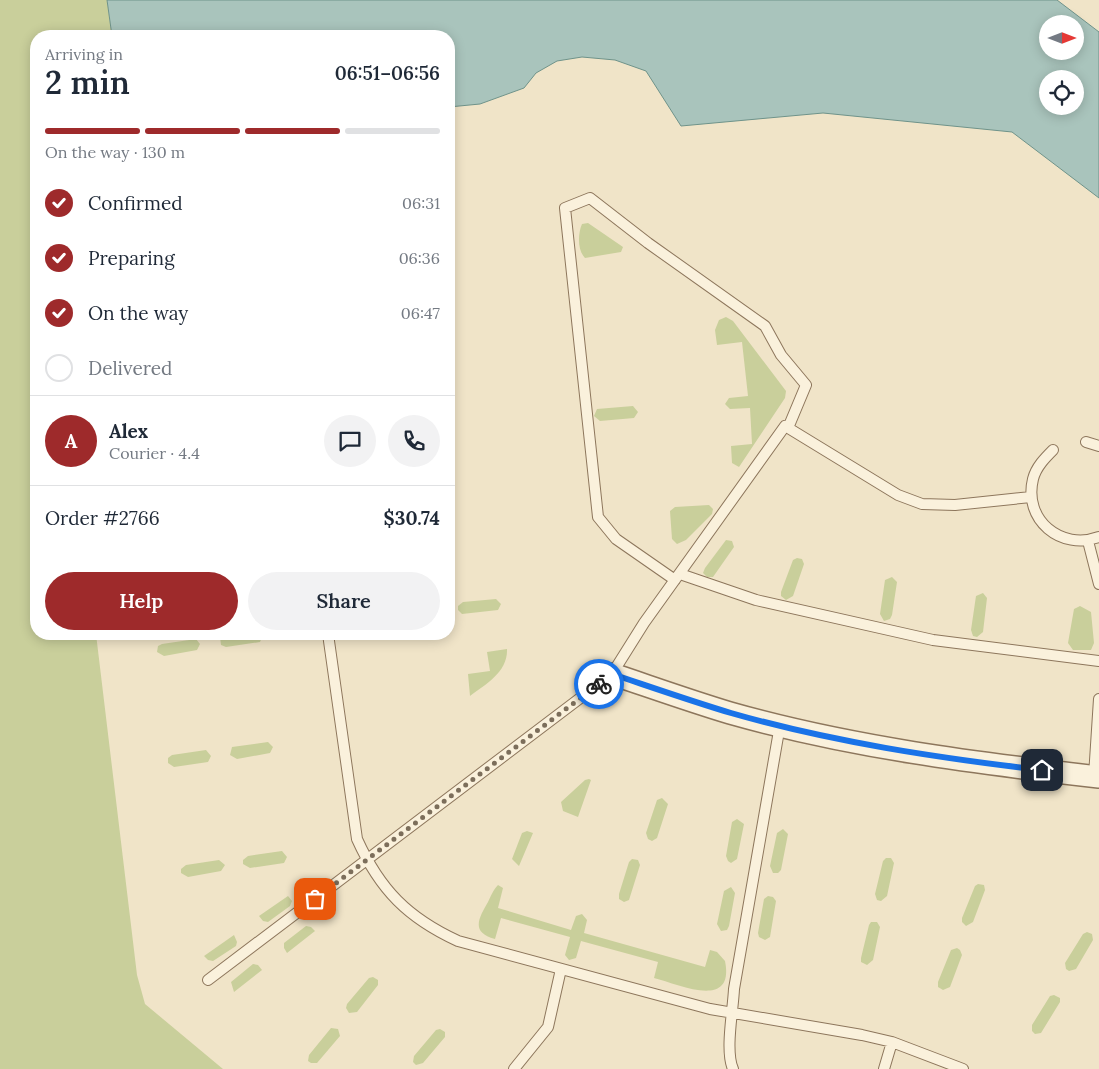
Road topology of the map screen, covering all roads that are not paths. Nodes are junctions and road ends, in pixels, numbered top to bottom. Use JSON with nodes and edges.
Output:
{"nodes":[{"id":1,"x":788,"y":428,"type":"junction"},
{"id":2,"x":1086,"y":442,"type":"dead end"},
{"id":3,"x":1099,"y":446,"type":"edge"},
{"id":4,"x":1053,"y":450,"type":"dead end"},
{"id":5,"x":1031,"y":497,"type":"junction"},
{"id":6,"x":1099,"y":538,"type":"edge"},
{"id":7,"x":1088,"y":541,"type":"junction"},
{"id":8,"x":677,"y":577,"type":"junction"},
{"id":9,"x":1099,"y":584,"type":"edge"},
{"id":10,"x":329,"y":640,"type":"edge"},
{"id":11,"x":1099,"y":661,"type":"edge"},
{"id":12,"x":612,"y":674,"type":"junction"},
{"id":13,"x":1099,"y":699,"type":"edge"},
{"id":14,"x":780,"y":725,"type":"junction"},
{"id":15,"x":1097,"y":776,"type":"edge"},
{"id":16,"x":366,"y":860,"type":"junction"},
{"id":17,"x":562,"y":969,"type":"junction"},
{"id":18,"x":208,"y":980,"type":"dead end"},
{"id":19,"x":733,"y":1012,"type":"junction"},
{"id":20,"x":892,"y":1042,"type":"junction"},
{"id":21,"x":514,"y":1069,"type":"edge"},
{"id":22,"x":733,"y":1069,"type":"edge"},
{"id":23,"x":884,"y":1069,"type":"edge"},
{"id":24,"x":963,"y":1069,"type":"edge"}],
"edges":[{"from":1,"to":5,"type":"lane"},
{"from":1,"to":8,"type":"lane"},
{"from":1,"to":8,"type":"lane"},
{"from":2,"to":3,"type":"lane"},
{"from":4,"to":5,"type":"lane"},
{"from":5,"to":7,"type":"lane"},
{"from":6,"to":7,"type":"lane"},
{"from":7,"to":9,"type":"lane"},
{"from":8,"to":11,"type":"lane"},
{"from":8,"to":12,"type":"lane"},
{"from":10,"to":16,"type":"lane"},
{"from":12,"to":14,"type":"street"},
{"from":12,"to":16,"type":"lane"},
{"from":13,"to":15,"type":"lane"},
{"from":14,"to":15,"type":"street"},
{"from":14,"to":19,"type":"lane"},
{"from":16,"to":17,"type":"lane"},
{"from":16,"to":18,"type":"lane"},
{"from":17,"to":19,"type":"lane"},
{"from":17,"to":21,"type":"lane"},
{"from":19,"to":20,"type":"lane"},
{"from":19,"to":22,"type":"lane"},
{"from":20,"to":23,"type":"lane"},
{"from":20,"to":24,"type":"lane"}]}
